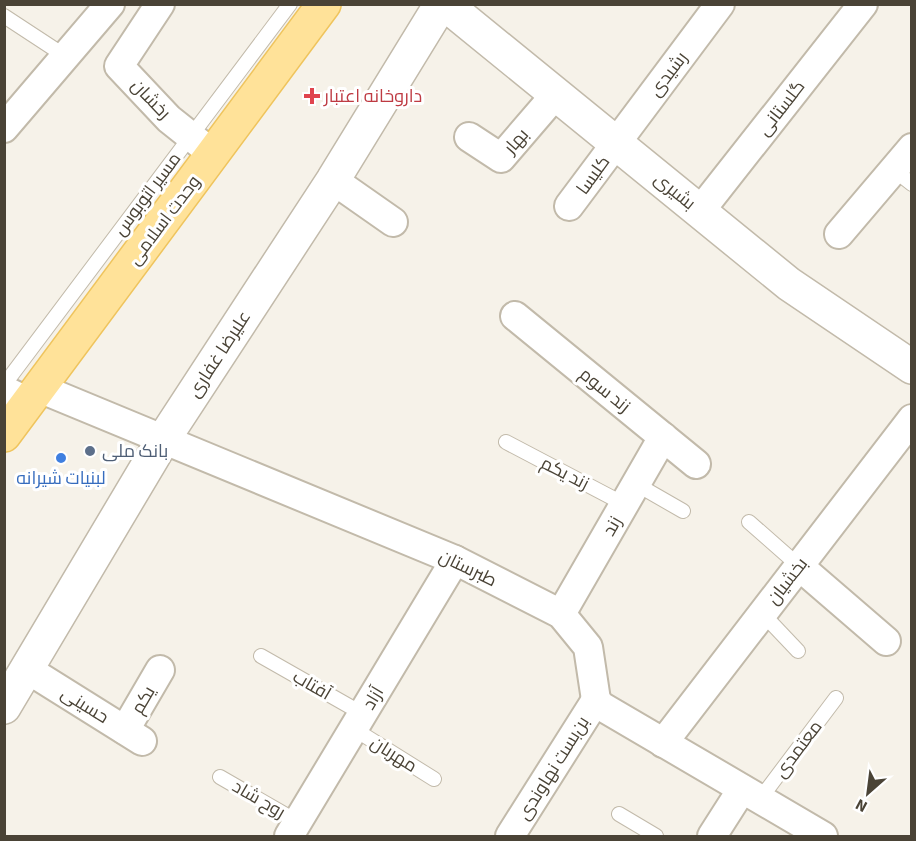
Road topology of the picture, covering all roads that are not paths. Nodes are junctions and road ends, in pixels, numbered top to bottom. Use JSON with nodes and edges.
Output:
{"nodes":[{"id":1,"x":110,"y":4,"type":"edge"},
{"id":2,"x":159,"y":4,"type":"edge"},
{"id":3,"x":290,"y":4,"type":"edge"},
{"id":4,"x":324,"y":4,"type":"edge"},
{"id":5,"x":443,"y":4,"type":"edge"},
{"id":6,"x":863,"y":4,"type":"edge"},
{"id":7,"x":714,"y":7,"type":"edge"},
{"id":8,"x":4,"y":16,"type":"edge"},
{"id":9,"x":65,"y":56,"type":"junction"},
{"id":10,"x":556,"y":94,"type":"junction"},
{"id":11,"x":4,"y":128,"type":"edge"},
{"id":12,"x":469,"y":137,"type":"dead end"},
{"id":13,"x":616,"y":143,"type":"junction"},
{"id":14,"x":202,"y":145,"type":"junction"},
{"id":15,"x":906,"y":167,"type":"edge"},
{"id":16,"x":333,"y":180,"type":"junction"},
{"id":17,"x":569,"y":206,"type":"dead end"},
{"id":18,"x":700,"y":211,"type":"junction"},
{"id":19,"x":393,"y":222,"type":"dead end"},
{"id":20,"x":839,"y":234,"type":"dead end"},
{"id":21,"x":515,"y":316,"type":"dead end"},
{"id":22,"x":912,"y":367,"type":"edge"},
{"id":23,"x":19,"y":391,"type":"edge"},
{"id":24,"x":912,"y":418,"type":"edge"},
{"id":25,"x":4,"y":435,"type":"edge"},
{"id":26,"x":663,"y":437,"type":"junction"},
{"id":27,"x":163,"y":440,"type":"junction"},
{"id":28,"x":506,"y":442,"type":"dead end"},
{"id":29,"x":696,"y":464,"type":"dead end"},
{"id":30,"x":630,"y":494,"type":"junction"},
{"id":31,"x":683,"y":511,"type":"dead end"},
{"id":32,"x":749,"y":522,"type":"dead end"},
{"id":33,"x":455,"y":560,"type":"junction"},
{"id":34,"x":799,"y":566,"type":"junction"},
{"id":35,"x":762,"y":613,"type":"junction"},
{"id":36,"x":561,"y":614,"type":"junction"},
{"id":37,"x":886,"y":641,"type":"dead end"},
{"id":38,"x":798,"y":651,"type":"dead end"},
{"id":39,"x":261,"y":656,"type":"dead end"},
{"id":40,"x":27,"y":669,"type":"junction"},
{"id":41,"x":160,"y":670,"type":"dead end"},
{"id":42,"x":836,"y":698,"type":"dead end"},
{"id":43,"x":596,"y":700,"type":"junction"},
{"id":44,"x":4,"y":707,"type":"edge"},
{"id":45,"x":359,"y":721,"type":"junction"},
{"id":46,"x":134,"y":736,"type":"joint"},
{"id":47,"x":663,"y":743,"type":"junction"},
{"id":48,"x":220,"y":777,"type":"dead end"},
{"id":49,"x":434,"y":779,"type":"dead end"},
{"id":50,"x":751,"y":794,"type":"junction"},
{"id":51,"x":619,"y":814,"type":"dead end"},
{"id":52,"x":294,"y":829,"type":"edge"},
{"id":53,"x":510,"y":837,"type":"edge"},
{"id":54,"x":656,"y":837,"type":"edge"},
{"id":55,"x":712,"y":837,"type":"edge"},
{"id":56,"x":824,"y":837,"type":"edge"}],
"edges":[{"from":1,"to":9,"type":"street"},
{"from":2,"to":14,"type":"street","name":"رخشان"},
{"from":3,"to":14,"type":"lane","name":"مسیر اتوبوس"},
{"from":4,"to":14,"type":"main road","name":"وحدت اسلامی"},
{"from":5,"to":10,"type":"street","name":"بشیری"},
{"from":5,"to":16,"type":"street","name":"علیرضا غفاری"},
{"from":6,"to":18,"type":"street","name":"گلستانی"},
{"from":7,"to":13,"type":"street","name":"رشیدی"},
{"from":8,"to":9,"type":"lane"},
{"from":9,"to":11,"type":"street"},
{"from":10,"to":12,"type":"street","name":"بهار"},
{"from":10,"to":13,"type":"street","name":"بشیری"},
{"from":13,"to":17,"type":"street","name":"کلیسا"},
{"from":13,"to":18,"type":"street","name":"بشیری"},
{"from":14,"to":23,"type":"main road","name":"وحدت اسلامی"},
{"from":15,"to":20,"type":"street"},
{"from":16,"to":19,"type":"street"},
{"from":16,"to":27,"type":"street","name":"علیرضا غفاری"},
{"from":18,"to":22,"type":"street","name":"بشیری"},
{"from":21,"to":26,"type":"street","name":"زند سوم"},
{"from":23,"to":25,"type":"main road","name":"وحدت اسلامی"},
{"from":23,"to":27,"type":"street","name":"طبرستان"},
{"from":24,"to":34,"type":"street","name":"بخشیان"},
{"from":26,"to":29,"type":"street","name":"زند سوم"},
{"from":26,"to":30,"type":"street","name":"زند"},
{"from":27,"to":33,"type":"street","name":"طبرستان"},
{"from":27,"to":40,"type":"street","name":"علیرضا غفاری"},
{"from":28,"to":30,"type":"lane","name":"زند یکم"},
{"from":30,"to":31,"type":"lane","name":"زند یکم"},
{"from":30,"to":36,"type":"street","name":"زند"},
{"from":32,"to":34,"type":"lane"},
{"from":33,"to":36,"type":"street","name":"طبرستان"},
{"from":33,"to":45,"type":"street","name":"آزاد"},
{"from":34,"to":35,"type":"street","name":"بخشیان"},
{"from":34,"to":37,"type":"street"},
{"from":35,"to":38,"type":"lane"},
{"from":35,"to":47,"type":"street","name":"بخشیان"},
{"from":36,"to":43,"type":"street","name":"طبرستان"},
{"from":39,"to":45,"type":"lane","name":"آفتاب"},
{"from":40,"to":44,"type":"street","name":"علیرضا غفاری"},
{"from":40,"to":46,"type":"street","name":"حسینی"},
{"from":41,"to":46,"type":"street","name":"یکم"},
{"from":42,"to":50,"type":"lane","name":"معتمدی"},
{"from":43,"to":47,"type":"street"},
{"from":43,"to":53,"type":"street","name":"بن‌بست نهاوندی"},
{"from":45,"to":49,"type":"lane","name":"مهربان"},
{"from":45,"to":52,"type":"street","name":"آزاد"},
{"from":47,"to":50,"type":"street"},
{"from":48,"to":52,"type":"lane","name":"روح شاد"},
{"from":50,"to":55,"type":"street"},
{"from":50,"to":56,"type":"street"},
{"from":51,"to":54,"type":"lane"}]}
